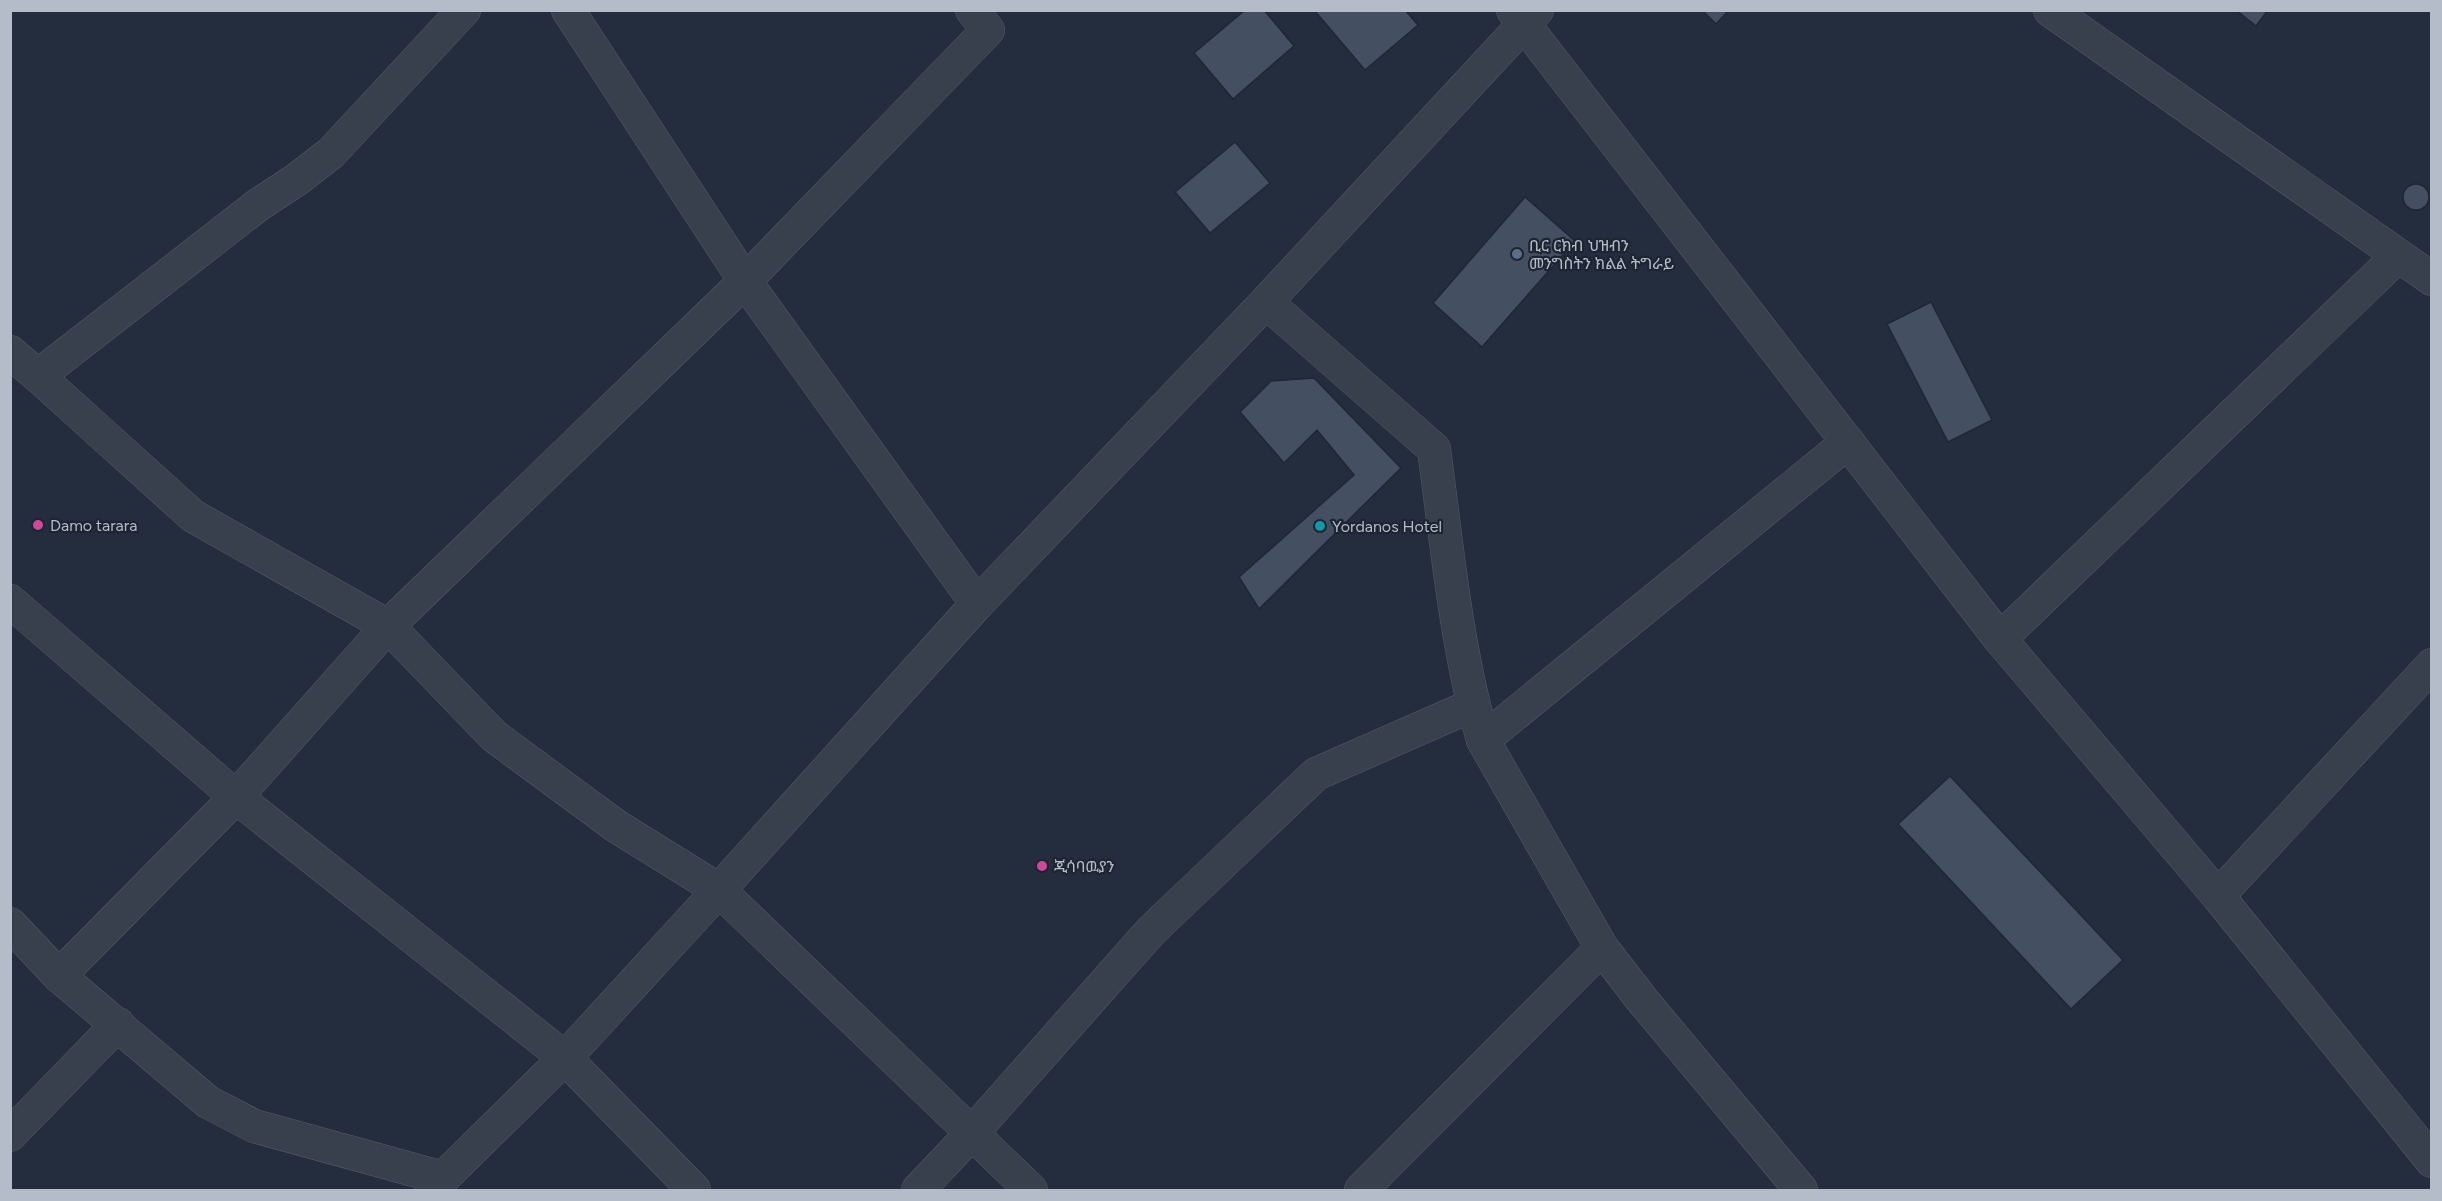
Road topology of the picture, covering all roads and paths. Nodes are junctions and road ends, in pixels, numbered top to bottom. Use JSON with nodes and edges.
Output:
{"nodes":[{"id":1,"x":464,"y":10,"type":"edge"},
{"id":2,"x":568,"y":10,"type":"edge"},
{"id":3,"x":972,"y":10,"type":"edge"},
{"id":4,"x":2050,"y":10,"type":"edge"},
{"id":5,"x":1525,"y":15,"type":"edge"},
{"id":6,"x":2398,"y":256,"type":"junction"},
{"id":7,"x":2432,"y":279,"type":"edge"},
{"id":8,"x":745,"y":281,"type":"junction"},
{"id":9,"x":1266,"y":302,"type":"junction"},
{"id":10,"x":10,"y":352,"type":"edge"},
{"id":11,"x":38,"y":376,"type":"junction"},
{"id":12,"x":1848,"y":442,"type":"junction"},
{"id":13,"x":10,"y":601,"type":"edge"},
{"id":14,"x":977,"y":604,"type":"junction"},
{"id":15,"x":388,"y":626,"type":"junction"},
{"id":16,"x":2000,"y":639,"type":"junction"},
{"id":17,"x":2432,"y":665,"type":"edge"},
{"id":18,"x":1473,"y":705,"type":"junction"},
{"id":19,"x":1483,"y":740,"type":"junction"},
{"id":20,"x":236,"y":797,"type":"junction"},
{"id":21,"x":719,"y":890,"type":"junction"},
{"id":22,"x":2218,"y":896,"type":"junction"},
{"id":23,"x":10,"y":924,"type":"edge"},
{"id":24,"x":1602,"y":948,"type":"junction"},
{"id":25,"x":59,"y":976,"type":"junction"},
{"id":26,"x":118,"y":1024,"type":"junction"},
{"id":27,"x":565,"y":1058,"type":"junction"},
{"id":28,"x":972,"y":1133,"type":"junction"},
{"id":29,"x":10,"y":1135,"type":"edge"},
{"id":30,"x":2425,"y":1141,"type":"edge"},
{"id":31,"x":437,"y":1184,"type":"edge"},
{"id":32,"x":694,"y":1191,"type":"edge"},
{"id":33,"x":918,"y":1191,"type":"edge"},
{"id":34,"x":1031,"y":1191,"type":"edge"},
{"id":35,"x":1361,"y":1191,"type":"edge"},
{"id":36,"x":1801,"y":1191,"type":"edge"}],
"edges":[{"from":1,"to":11,"type":"street"},
{"from":2,"to":8,"type":"street"},
{"from":3,"to":8,"type":"street"},
{"from":4,"to":6,"type":"street"},
{"from":5,"to":9,"type":"street"},
{"from":5,"to":12,"type":"street"},
{"from":6,"to":7,"type":"street"},
{"from":6,"to":16,"type":"street"},
{"from":8,"to":14,"type":"street"},
{"from":8,"to":15,"type":"street"},
{"from":9,"to":14,"type":"street"},
{"from":9,"to":18,"type":"street"},
{"from":10,"to":11,"type":"street"},
{"from":11,"to":15,"type":"street"},
{"from":12,"to":16,"type":"street"},
{"from":12,"to":19,"type":"street"},
{"from":13,"to":20,"type":"street"},
{"from":14,"to":21,"type":"street"},
{"from":15,"to":20,"type":"street"},
{"from":15,"to":21,"type":"street"},
{"from":16,"to":22,"type":"street"},
{"from":17,"to":22,"type":"street"},
{"from":18,"to":19,"type":"street"},
{"from":18,"to":28,"type":"street"},
{"from":19,"to":24,"type":"street"},
{"from":20,"to":25,"type":"street"},
{"from":20,"to":27,"type":"street"},
{"from":21,"to":27,"type":"street"},
{"from":21,"to":28,"type":"street"},
{"from":22,"to":30,"type":"street"},
{"from":23,"to":25,"type":"street"},
{"from":24,"to":35,"type":"street"},
{"from":24,"to":36,"type":"street"},
{"from":25,"to":26,"type":"street"},
{"from":26,"to":29,"type":"street"},
{"from":26,"to":31,"type":"street"},
{"from":27,"to":31,"type":"street"},
{"from":27,"to":32,"type":"street"},
{"from":28,"to":33,"type":"street"},
{"from":28,"to":34,"type":"street"}]}
